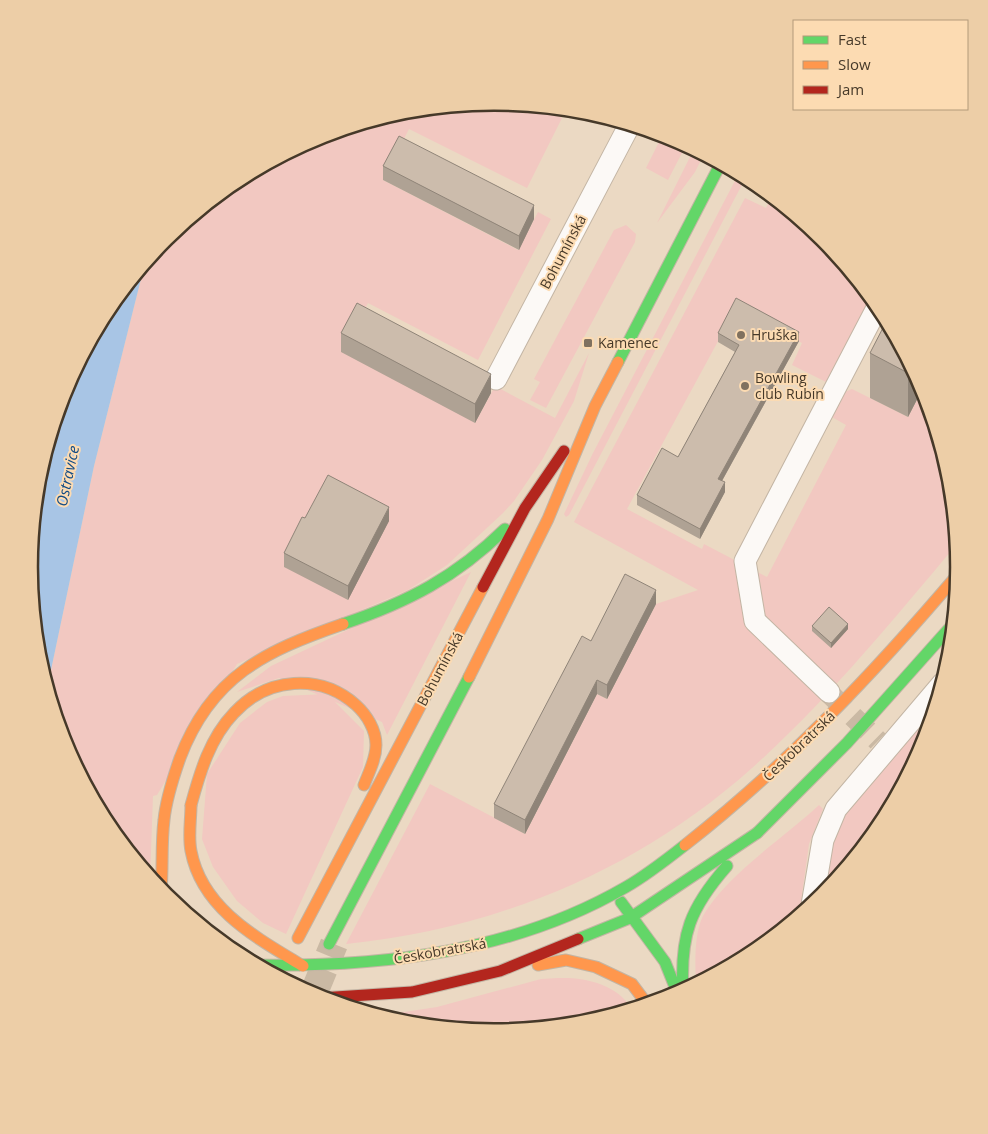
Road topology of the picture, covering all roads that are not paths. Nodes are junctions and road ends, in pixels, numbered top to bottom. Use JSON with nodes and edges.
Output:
{"nodes":[{"id":1,"x":627,"y":131,"type":"edge"},
{"id":2,"x":718,"y":170,"type":"edge"},
{"id":3,"x":874,"y":313,"type":"edge"},
{"id":4,"x":496,"y":379,"type":"dead end"},
{"id":5,"x":595,"y":406,"type":"junction"},
{"id":6,"x":525,"y":508,"type":"junction"},
{"id":7,"x":950,"y":583,"type":"edge"},
{"id":8,"x":946,"y":632,"type":"edge"},
{"id":9,"x":829,"y":692,"type":"tunnel mouth"},
{"id":10,"x":933,"y":693,"type":"edge"},
{"id":11,"x":757,"y":833,"type":"junction"},
{"id":12,"x":161,"y":879,"type":"edge"},
{"id":13,"x":323,"y":891,"type":"junction"},
{"id":14,"x":615,"y":893,"type":"junction"},
{"id":15,"x":814,"y":893,"type":"edge"},
{"id":16,"x":630,"y":918,"type":"junction"},
{"id":17,"x":298,"y":938,"type":"dead end"},
{"id":18,"x":636,"y":942,"type":"dead end"},
{"id":19,"x":332,"y":944,"type":"tunnel mouth"},
{"id":20,"x":273,"y":966,"type":"edge"},
{"id":21,"x":304,"y":967,"type":"junction"},
{"id":22,"x":500,"y":971,"type":"junction"},
{"id":23,"x":683,"y":982,"type":"edge"},
{"id":24,"x":647,"y":985,"type":"dead end"},
{"id":25,"x":675,"y":986,"type":"edge"},
{"id":26,"x":651,"y":996,"type":"edge"},
{"id":27,"x":340,"y":997,"type":"edge"},
{"id":28,"x":643,"y":998,"type":"edge"}],
"edges":[{"from":1,"to":4,"type":"street","name":"Bohumínská"},
{"from":2,"to":5,"type":"main road","name":"Bohumínská"},
{"from":3,"to":9,"type":"street"},
{"from":5,"to":6,"type":"main road","name":"Bohumínská"},
{"from":5,"to":19,"type":"main road","name":"Bohumínská"},
{"from":6,"to":12,"type":"main road"},
{"from":6,"to":13,"type":"main road","name":"Bohumínská"},
{"from":7,"to":14,"type":"main road","name":"Českobratrská","bridge":true},
{"from":8,"to":11,"type":"main road","bridge":true},
{"from":10,"to":15,"type":"street"},
{"from":11,"to":16,"type":"main road"},
{"from":11,"to":23,"type":"main road"},
{"from":13,"to":17,"type":"main road","name":"Bohumínská"},
{"from":13,"to":21,"type":"main road","bridge":true},
{"from":14,"to":16,"type":"main road"},
{"from":14,"to":21,"type":"main road","name":"Českobratrská","bridge":true},
{"from":16,"to":18,"type":"main road"},
{"from":16,"to":22,"type":"main road"},
{"from":16,"to":25,"type":"main road"},
{"from":20,"to":21,"type":"main road","name":"Českobratrská","bridge":true},
{"from":22,"to":27,"type":"main road"},
{"from":22,"to":28,"type":"main road"},
{"from":24,"to":26,"type":"main road"}]}
